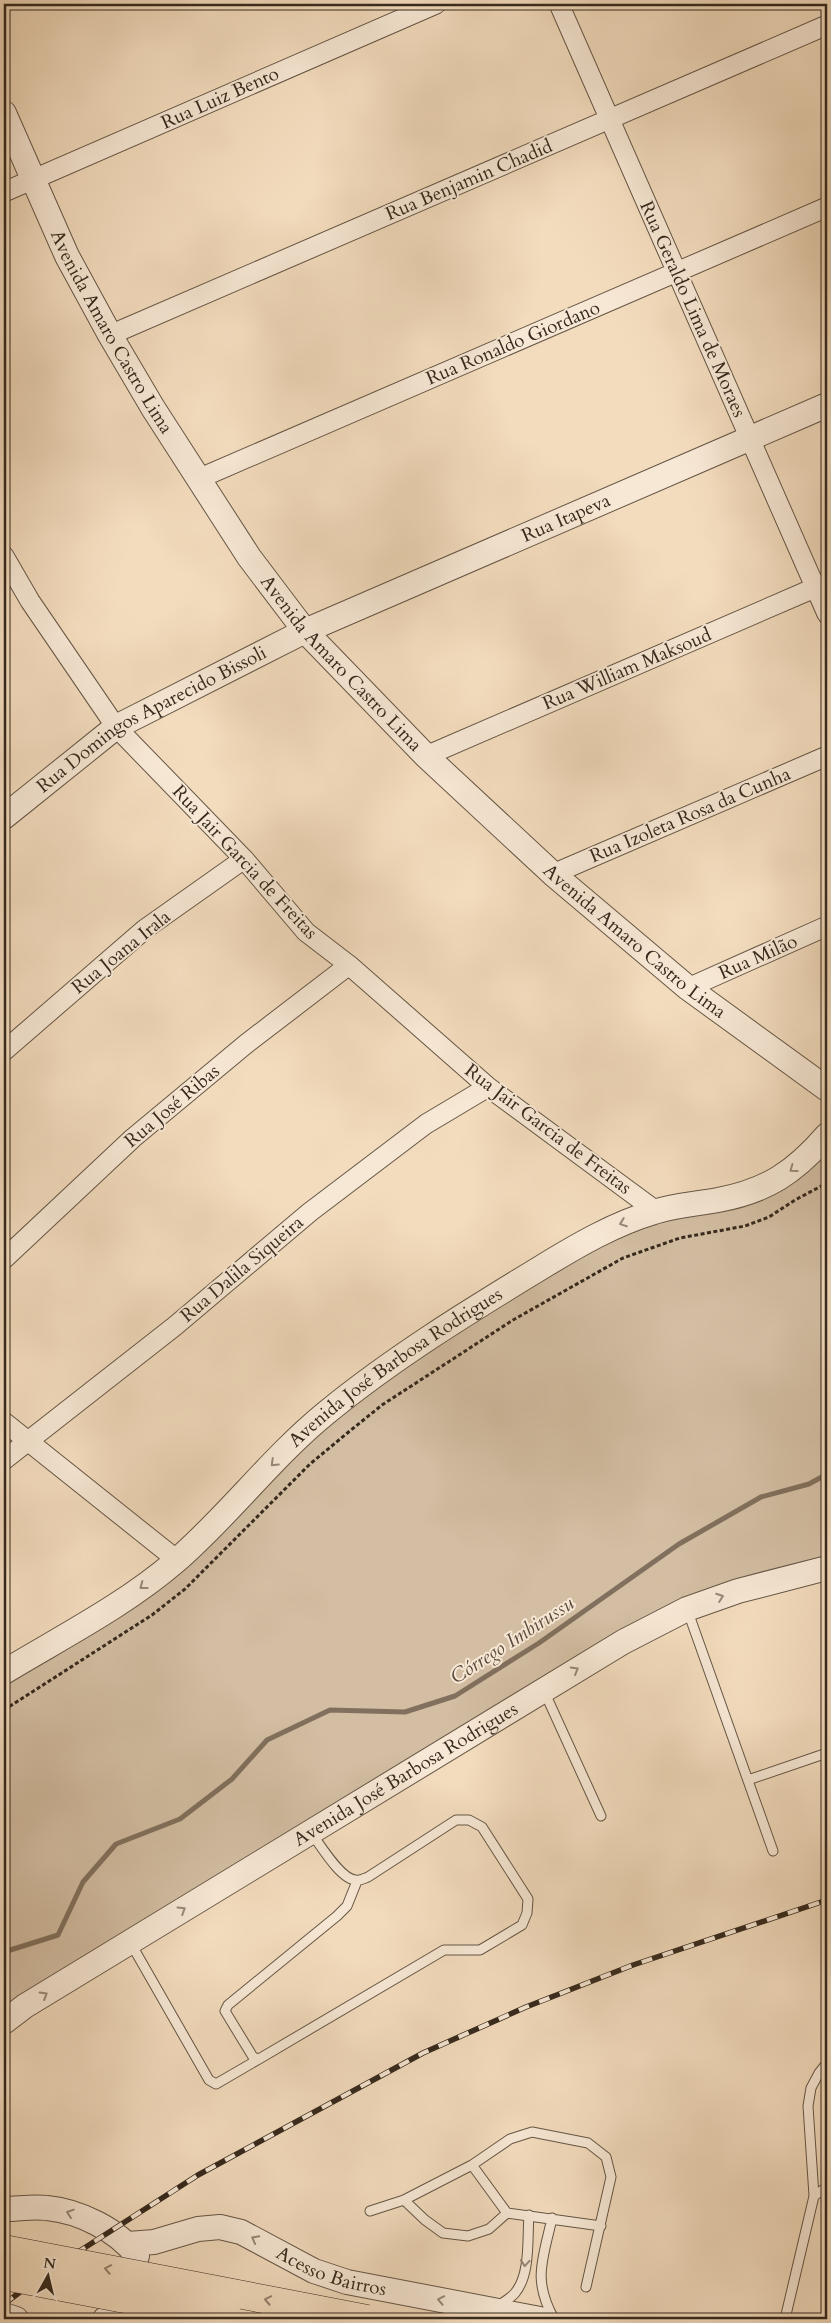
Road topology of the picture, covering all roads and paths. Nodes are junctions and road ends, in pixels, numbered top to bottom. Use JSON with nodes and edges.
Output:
{"nodes":[{"id":1,"x":436,"y":4,"type":"edge"},
{"id":2,"x":559,"y":4,"type":"edge"},
{"id":3,"x":827,"y":25,"type":"edge"},
{"id":4,"x":4,"y":113,"type":"edge"},
{"id":5,"x":610,"y":119,"type":"junction"},
{"id":6,"x":32,"y":180,"type":"junction"},
{"id":7,"x":4,"y":192,"type":"edge"},
{"id":8,"x":827,"y":207,"type":"edge"},
{"id":9,"x":677,"y":272,"type":"junction"},
{"id":10,"x":110,"y":335,"type":"junction"},
{"id":11,"x":827,"y":405,"type":"edge"},
{"id":12,"x":750,"y":438,"type":"junction"},
{"id":13,"x":198,"y":479,"type":"junction"},
{"id":14,"x":4,"y":556,"type":"edge"},
{"id":15,"x":821,"y":585,"type":"edge"},
{"id":16,"x":827,"y":614,"type":"edge"},
{"id":17,"x":305,"y":631,"type":"junction"},
{"id":18,"x":116,"y":727,"type":"junction"},
{"id":19,"x":426,"y":756,"type":"junction"},
{"id":20,"x":827,"y":756,"type":"edge"},
{"id":21,"x":4,"y":816,"type":"edge"},
{"id":22,"x":244,"y":859,"type":"junction"},
{"id":23,"x":553,"y":874,"type":"junction"},
{"id":24,"x":827,"y":926,"type":"edge"},
{"id":25,"x":349,"y":965,"type":"junction"},
{"id":26,"x":688,"y":988,"type":"junction"},
{"id":27,"x":4,"y":1051,"type":"edge"},
{"id":28,"x":488,"y":1087,"type":"junction"},
{"id":29,"x":827,"y":1088,"type":"edge"},
{"id":30,"x":827,"y":1135,"type":"edge"},
{"id":31,"x":827,"y":1183,"type":"edge"},
{"id":32,"x":656,"y":1211,"type":"junction"},
{"id":33,"x":4,"y":1259,"type":"edge"},
{"id":34,"x":4,"y":1422,"type":"edge"},
{"id":35,"x":28,"y":1443,"type":"junction"},
{"id":36,"x":4,"y":1460,"type":"edge"},
{"id":37,"x":176,"y":1560,"type":"junction"},
{"id":38,"x":827,"y":1568,"type":"edge"},
{"id":39,"x":687,"y":1609,"type":"junction"},
{"id":40,"x":4,"y":1672,"type":"edge"},
{"id":41,"x":543,"y":1689,"type":"junction"},
{"id":42,"x":4,"y":1710,"type":"edge"},
{"id":43,"x":827,"y":1753,"type":"edge"},
{"id":44,"x":748,"y":1780,"type":"junction"},
{"id":45,"x":601,"y":1816,"type":"dead end"},
{"id":46,"x":310,"y":1832,"type":"junction"},
{"id":47,"x":773,"y":1851,"type":"dead end"},
{"id":48,"x":357,"y":1880,"type":"junction"},
{"id":49,"x":130,"y":1942,"type":"junction"},
{"id":50,"x":4,"y":2022,"type":"edge"},
{"id":51,"x":259,"y":2059,"type":"junction"},
{"id":52,"x":827,"y":2063,"type":"edge"},
{"id":53,"x":472,"y":2165,"type":"junction"},
{"id":54,"x":827,"y":2187,"type":"edge"},
{"id":55,"x":814,"y":2196,"type":"junction"},
{"id":56,"x":404,"y":2200,"type":"junction"},
{"id":57,"x":4,"y":2210,"type":"edge"},
{"id":58,"x":370,"y":2211,"type":"dead end"},
{"id":59,"x":506,"y":2213,"type":"junction"},
{"id":60,"x":529,"y":2215,"type":"junction"},
{"id":61,"x":552,"y":2218,"type":"junction"},
{"id":62,"x":600,"y":2226,"type":"junction"},
{"id":63,"x":128,"y":2244,"type":"junction"},
{"id":64,"x":4,"y":2249,"type":"edge"},
{"id":65,"x":4,"y":2276,"type":"edge"},
{"id":66,"x":586,"y":2287,"type":"dead end"},
{"id":67,"x":138,"y":2310,"type":"edge"},
{"id":68,"x":491,"y":2310,"type":"junction"},
{"id":69,"x":105,"y":2319,"type":"edge"},
{"id":70,"x":230,"y":2319,"type":"edge"},
{"id":71,"x":367,"y":2319,"type":"edge"},
{"id":72,"x":540,"y":2319,"type":"edge"},
{"id":73,"x":554,"y":2319,"type":"edge"},
{"id":74,"x":785,"y":2319,"type":"edge"}],
"edges":[{"from":1,"to":6,"type":"street","name":"Rua Luiz Bento"},
{"from":2,"to":5,"type":"street","name":"Rua Geraldo Lima de Moraes"},
{"from":3,"to":5,"type":"street","name":"Rua Benjamin Chadid"},
{"from":4,"to":6,"type":"street","name":"Avenida Amaro Castro Lima"},
{"from":5,"to":9,"type":"street","name":"Rua Geraldo Lima de Moraes"},
{"from":5,"to":10,"type":"street","name":"Rua Benjamin Chadid"},
{"from":6,"to":7,"type":"street","name":"Rua Luiz Bento"},
{"from":6,"to":10,"type":"street","name":"Avenida Amaro Castro Lima"},
{"from":8,"to":9,"type":"street","name":"Rua Ronaldo Giordano"},
{"from":9,"to":12,"type":"street","name":"Rua Geraldo Lima de Moraes"},
{"from":9,"to":13,"type":"street","name":"Rua Ronaldo Giordano"},
{"from":10,"to":13,"type":"street","name":"Avenida Amaro Castro Lima"},
{"from":11,"to":12,"type":"street","name":"Rua Itapeva"},
{"from":12,"to":15,"type":"street","name":"Rua Geraldo Lima de Moraes"},
{"from":12,"to":17,"type":"street","name":"Rua Itapeva"},
{"from":13,"to":17,"type":"street","name":"Avenida Amaro Castro Lima"},
{"from":14,"to":18,"type":"street","name":"Rua Jair Garcia de Freitas"},
{"from":15,"to":16,"type":"street","name":"Rua Geraldo Lima de Moraes"},
{"from":15,"to":19,"type":"street","name":"Rua William Maksoud"},
{"from":17,"to":18,"type":"street","name":"Rua Domingos Aparecido Bissoli"},
{"from":17,"to":19,"type":"street","name":"Avenida Amaro Castro Lima"},
{"from":18,"to":21,"type":"street","name":"Rua Domingos Aparecido Bissoli"},
{"from":18,"to":22,"type":"street","name":"Rua Jair Garcia de Freitas"},
{"from":19,"to":23,"type":"street","name":"Avenida Amaro Castro Lima"},
{"from":20,"to":23,"type":"street","name":"Rua Izoleta Rosa da Cunha"},
{"from":22,"to":25,"type":"street","name":"Rua Jair Garcia de Freitas"},
{"from":22,"to":27,"type":"street","name":"Rua Joana Irala"},
{"from":23,"to":26,"type":"street","name":"Avenida Amaro Castro Lima"},
{"from":24,"to":26,"type":"street","name":"Rua Milão"},
{"from":25,"to":28,"type":"street","name":"Rua Jair Garcia de Freitas"},
{"from":25,"to":33,"type":"street","name":"Rua José Ribas"},
{"from":26,"to":29,"type":"street","name":"Avenida Amaro Castro Lima"},
{"from":28,"to":32,"type":"street","name":"Rua Jair Garcia de Freitas"},
{"from":28,"to":35,"type":"street","name":"Rua Dalila Siqueira"},
{"from":30,"to":32,"type":"street","name":"Avenida José Barbosa Rodrigues","one_way":true},
{"from":31,"to":42,"type":"path"},
{"from":32,"to":37,"type":"street","name":"Avenida José Barbosa Rodrigues","one_way":true},
{"from":34,"to":35,"type":"street"},
{"from":35,"to":36,"type":"street","name":"Rua Dalila Siqueira"},
{"from":35,"to":37,"type":"street"},
{"from":37,"to":40,"type":"street","name":"Avenida José Barbosa Rodrigues","one_way":true},
{"from":39,"to":38,"type":"street","name":"Avenida José Barbosa Rodrigues","one_way":true},
{"from":41,"to":39,"type":"street","name":"Avenida José Barbosa Rodrigues","one_way":true},
{"from":39,"to":44,"type":"lane"},
{"from":41,"to":45,"type":"lane"},
{"from":41,"to":46,"type":"street","name":"Avenida José Barbosa Rodrigues"},
{"from":43,"to":44,"type":"lane"},
{"from":44,"to":47,"type":"lane"},
{"from":46,"to":48,"type":"lane"},
{"from":49,"to":46,"type":"street","name":"Avenida José Barbosa Rodrigues","one_way":true},
{"from":48,"to":51,"type":"lane"},
{"from":48,"to":51,"type":"lane"},
{"from":50,"to":49,"type":"street","name":"Avenida José Barbosa Rodrigues","one_way":true},
{"from":49,"to":51,"type":"lane"},
{"from":52,"to":55,"type":"lane"},
{"from":53,"to":56,"type":"lane"},
{"from":53,"to":59,"type":"lane"},
{"from":53,"to":62,"type":"lane"},
{"from":54,"to":55,"type":"lane"},
{"from":55,"to":74,"type":"lane"},
{"from":56,"to":58,"type":"lane"},
{"from":56,"to":59,"type":"lane"},
{"from":63,"to":57,"type":"street","one_way":true},
{"from":59,"to":60,"type":"lane"},
{"from":60,"to":61,"type":"lane"},
{"from":60,"to":68,"type":"lane","one_way":true},
{"from":61,"to":62,"type":"lane"},
{"from":61,"to":73,"type":"lane"},
{"from":62,"to":66,"type":"lane"},
{"from":63,"to":67,"type":"street"},
{"from":68,"to":63,"type":"street","name":"Acesso Bairros","one_way":true},
{"from":71,"to":64,"type":"main road","one_way":true,"bridge":true},
{"from":65,"to":70,"type":"main road","bridge":true},
{"from":67,"to":69,"type":"street"},
{"from":68,"to":72,"type":"street","name":"Acesso Bairros"}]}
